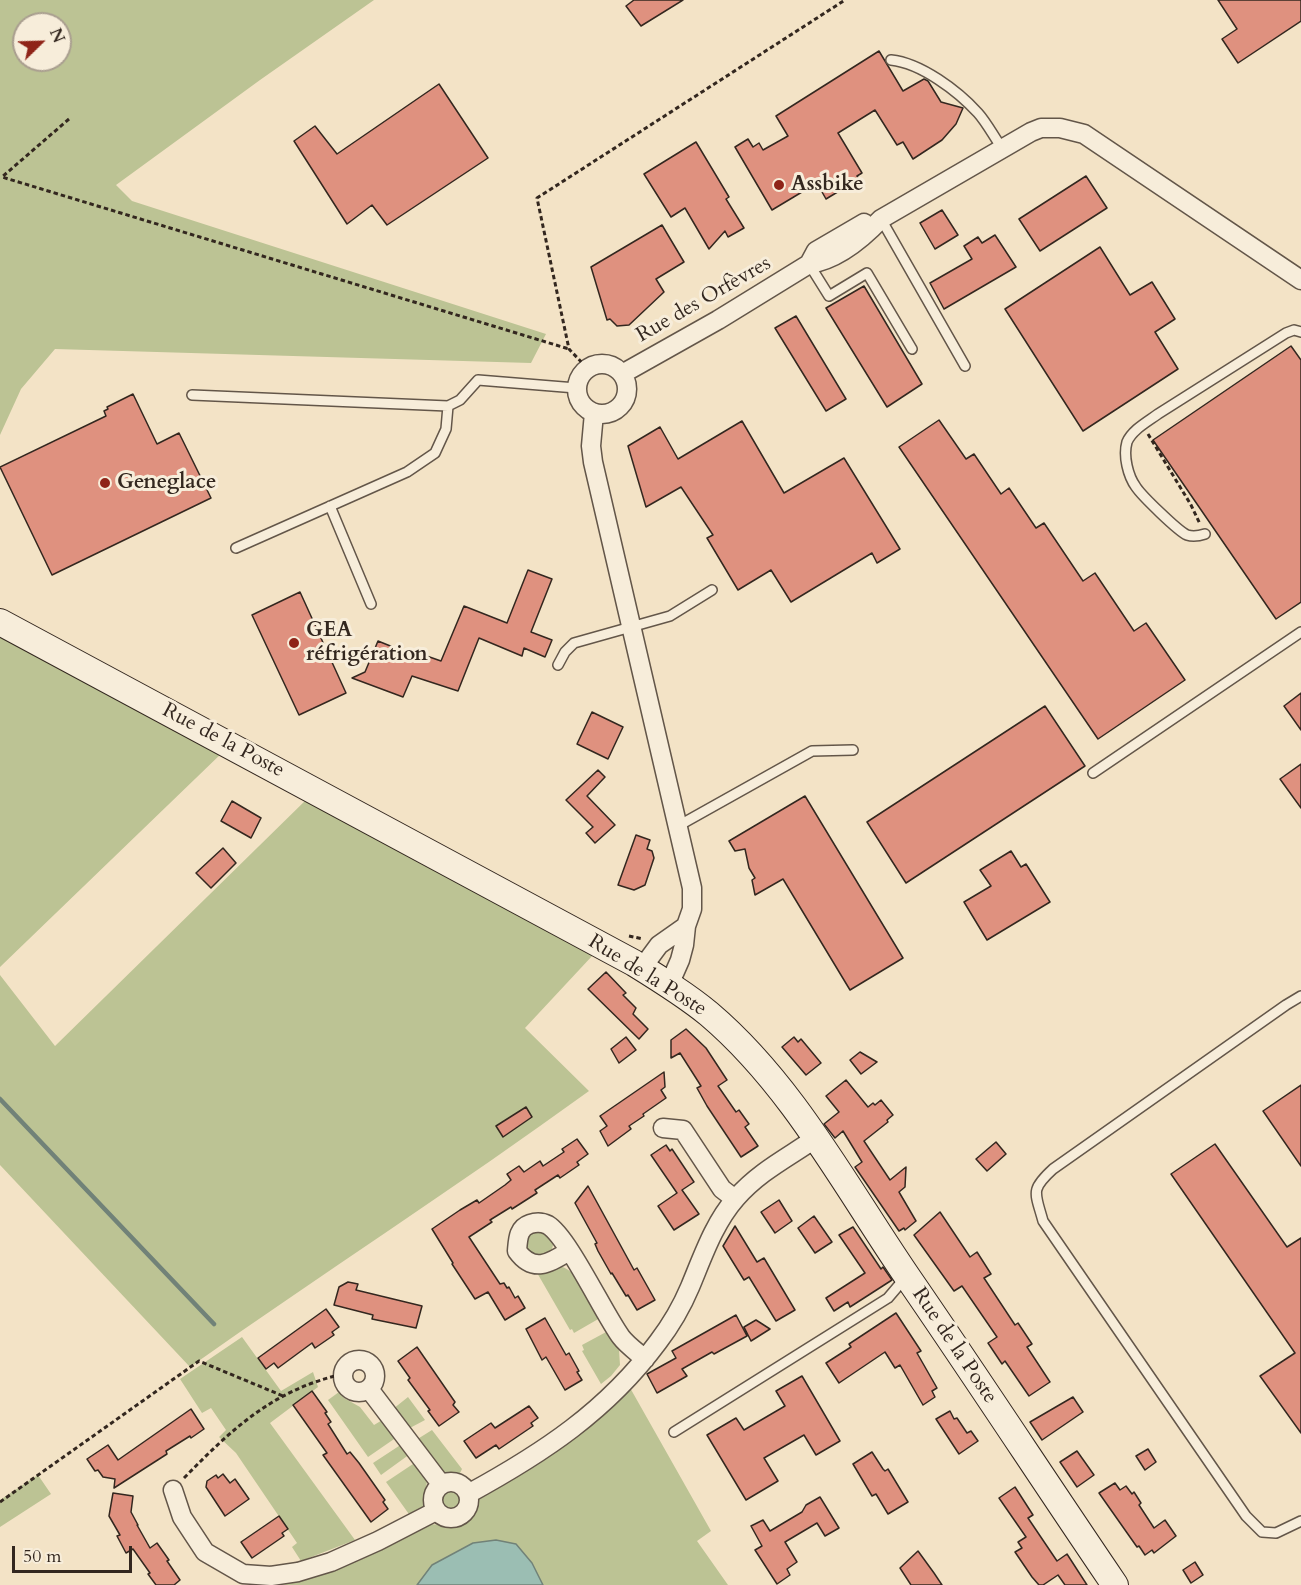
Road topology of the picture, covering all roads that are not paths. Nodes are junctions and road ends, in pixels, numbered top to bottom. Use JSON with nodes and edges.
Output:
{"nodes":[{"id":1,"x":891,"y":60,"type":"dead end"},
{"id":2,"x":1002,"y":148,"type":"junction"},
{"id":3,"x":881,"y":219,"type":"junction"},
{"id":4,"x":809,"y":264,"type":"junction"},
{"id":5,"x":1301,"y":280,"type":"edge"},
{"id":6,"x":1301,"y":332,"type":"edge"},
{"id":7,"x":912,"y":349,"type":"dead end"},
{"id":8,"x":966,"y":366,"type":"dead end"},
{"id":9,"x":622,"y":374,"type":"junction"},
{"id":10,"x":576,"y":388,"type":"junction"},
{"id":11,"x":192,"y":395,"type":"dead end"},
{"id":12,"x":448,"y":406,"type":"junction"},
{"id":13,"x":594,"y":413,"type":"junction"},
{"id":14,"x":330,"y":506,"type":"junction"},
{"id":15,"x":1205,"y":534,"type":"road end"},
{"id":16,"x":236,"y":548,"type":"dead end"},
{"id":17,"x":712,"y":590,"type":"dead end"},
{"id":18,"x":371,"y":604,"type":"dead end"},
{"id":19,"x":0,"y":622,"type":"edge"},
{"id":20,"x":632,"y":627,"type":"junction"},
{"id":21,"x":1301,"y":632,"type":"edge"},
{"id":22,"x":558,"y":665,"type":"dead end"},
{"id":23,"x":853,"y":750,"type":"dead end"},
{"id":24,"x":1093,"y":773,"type":"dead end"},
{"id":25,"x":678,"y":826,"type":"junction"},
{"id":26,"x":686,"y":926,"type":"junction"},
{"id":27,"x":642,"y":968,"type":"junction"},
{"id":28,"x":669,"y":986,"type":"junction"},
{"id":29,"x":1301,"y":996,"type":"edge"},
{"id":30,"x":663,"y":1128,"type":"dead end"},
{"id":31,"x":816,"y":1138,"type":"junction"},
{"id":32,"x":735,"y":1199,"type":"junction"},
{"id":33,"x":569,"y":1251,"type":"dead end"},
{"id":34,"x":907,"y":1276,"type":"junction"},
{"id":35,"x":645,"y":1359,"type":"junction"},
{"id":36,"x":369,"y":1389,"type":"junction"},
{"id":37,"x":674,"y":1432,"type":"dead end"},
{"id":38,"x":441,"y":1484,"type":"junction"},
{"id":39,"x":172,"y":1490,"type":"road end"},
{"id":40,"x":468,"y":1494,"type":"junction"},
{"id":41,"x":436,"y":1511,"type":"junction"},
{"id":42,"x":1301,"y":1521,"type":"edge"},
{"id":43,"x":1115,"y":1585,"type":"edge"}],
"edges":[{"from":1,"to":2,"type":"lane"},
{"from":2,"to":3,"type":"street","name":"Rue des Orfèvres"},
{"from":2,"to":5,"type":"street","name":"Rue des Orfèvres"},
{"from":3,"to":4,"type":"street","name":"Rue des Orfèvres"},
{"from":3,"to":8,"type":"lane"},
{"from":4,"to":7,"type":"lane"},
{"from":4,"to":9,"type":"street","name":"Rue des Orfèvres"},
{"from":6,"to":15,"type":"lane"},
{"from":9,"to":10,"type":"street"},
{"from":9,"to":13,"type":"street"},
{"from":10,"to":12,"type":"lane"},
{"from":10,"to":13,"type":"street"},
{"from":11,"to":12,"type":"lane"},
{"from":12,"to":14,"type":"lane"},
{"from":13,"to":20,"type":"street"},
{"from":14,"to":16,"type":"lane"},
{"from":14,"to":18,"type":"lane"},
{"from":17,"to":20,"type":"lane"},
{"from":19,"to":27,"type":"street","name":"Rue de la Poste"},
{"from":20,"to":22,"type":"lane"},
{"from":20,"to":25,"type":"street"},
{"from":21,"to":24,"type":"lane"},
{"from":23,"to":25,"type":"lane"},
{"from":25,"to":26,"type":"street"},
{"from":26,"to":27,"type":"street"},
{"from":26,"to":28,"type":"street"},
{"from":27,"to":28,"type":"street","name":"Rue de la Poste"},
{"from":28,"to":31,"type":"street","name":"Rue de la Poste"},
{"from":29,"to":42,"type":"lane"},
{"from":30,"to":32,"type":"street"},
{"from":31,"to":32,"type":"street"},
{"from":31,"to":34,"type":"street","name":"Rue de la Poste"},
{"from":32,"to":35,"type":"street"},
{"from":33,"to":35,"type":"street"},
{"from":34,"to":37,"type":"lane"},
{"from":34,"to":43,"type":"street","name":"Rue de la Poste"},
{"from":35,"to":40,"type":"street"},
{"from":36,"to":36,"type":"street"},
{"from":36,"to":38,"type":"street"},
{"from":38,"to":40,"type":"street"},
{"from":38,"to":41,"type":"street"},
{"from":39,"to":41,"type":"street"},
{"from":40,"to":41,"type":"street"}]}
